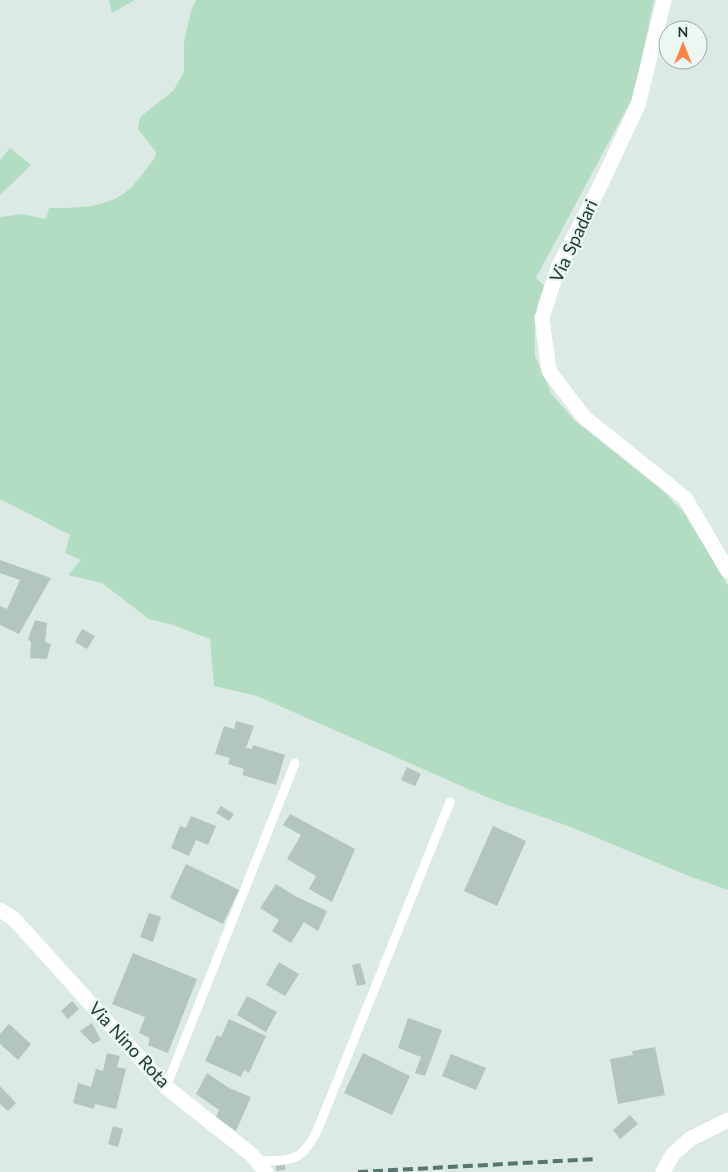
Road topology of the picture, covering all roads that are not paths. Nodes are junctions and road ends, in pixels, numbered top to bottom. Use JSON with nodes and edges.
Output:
{"nodes":[{"id":1,"x":664,"y":0,"type":"edge"},
{"id":2,"x":728,"y":571,"type":"edge"},
{"id":3,"x":295,"y":763,"type":"dead end"},
{"id":4,"x":450,"y":802,"type":"dead end"},
{"id":5,"x":0,"y":910,"type":"edge"},
{"id":6,"x":166,"y":1087,"type":"junction"},
{"id":7,"x":728,"y":1120,"type":"edge"},
{"id":8,"x":261,"y":1167,"type":"edge"},
{"id":9,"x":662,"y":1172,"type":"edge"}],
"edges":[{"from":1,"to":2,"type":"street","name":"Via Spadari"},
{"from":3,"to":6,"type":"lane"},
{"from":4,"to":8,"type":"lane"},
{"from":5,"to":6,"type":"street","name":"Via Nino Rota"},
{"from":6,"to":8,"type":"street","name":"Via Nino Rota"},
{"from":7,"to":9,"type":"street"}]}
